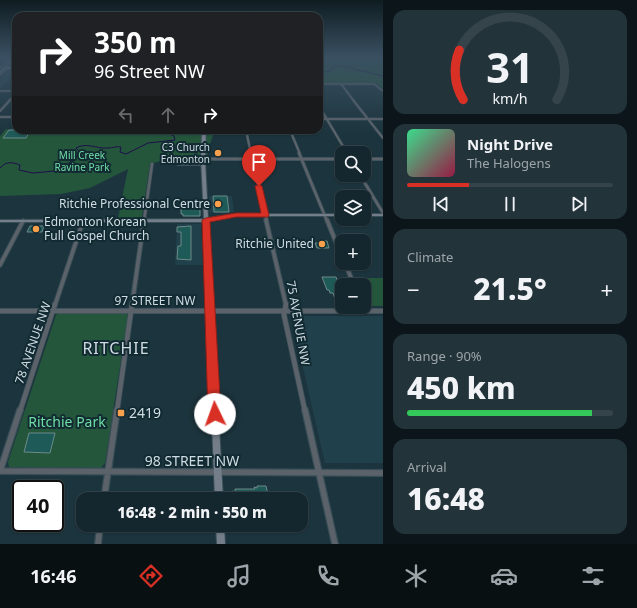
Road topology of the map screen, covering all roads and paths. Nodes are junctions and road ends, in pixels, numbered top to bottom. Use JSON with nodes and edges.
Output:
{"nodes":[{"id":1,"x":323,"y":84,"type":"edge"},
{"id":2,"x":341,"y":84,"type":"junction"},
{"id":3,"x":383,"y":90,"type":"edge"},
{"id":4,"x":0,"y":91,"type":"edge"},
{"id":5,"x":12,"y":92,"type":"edge"},
{"id":6,"x":12,"y":97,"type":"edge"},
{"id":7,"x":0,"y":111,"type":"edge"},
{"id":8,"x":323,"y":112,"type":"edge"},
{"id":9,"x":0,"y":116,"type":"edge"},
{"id":10,"x":12,"y":116,"type":"edge"},
{"id":11,"x":323,"y":119,"type":"edge"},
{"id":12,"x":327,"y":119,"type":"junction"},
{"id":13,"x":369,"y":119,"type":"junction"},
{"id":14,"x":383,"y":119,"type":"edge"},
{"id":15,"x":204,"y":134,"type":"edge"},
{"id":16,"x":247,"y":134,"type":"edge"},
{"id":17,"x":292,"y":134,"type":"edge"},
{"id":18,"x":383,"y":138,"type":"edge"},
{"id":19,"x":343,"y":146,"type":"edge"},
{"id":20,"x":203,"y":159,"type":"junction"},
{"id":21,"x":252,"y":159,"type":"junction"},
{"id":22,"x":302,"y":159,"type":"junction"},
{"id":23,"x":335,"y":159,"type":"edge"},
{"id":24,"x":371,"y":159,"type":"edge"},
{"id":25,"x":383,"y":159,"type":"edge"},
{"id":26,"x":152,"y":164,"type":"dead end"},
{"id":27,"x":178,"y":164,"type":"dead end"},
{"id":28,"x":204,"y":164,"type":"junction"},
{"id":29,"x":364,"y":182,"type":"edge"},
{"id":30,"x":383,"y":214,"type":"edge"},
{"id":31,"x":266,"y":215,"type":"junction"},
{"id":32,"x":325,"y":215,"type":"junction"},
{"id":33,"x":335,"y":215,"type":"edge"},
{"id":34,"x":371,"y":215,"type":"edge"},
{"id":35,"x":206,"y":220,"type":"junction"},
{"id":36,"x":0,"y":221,"type":"edge"},
{"id":37,"x":23,"y":221,"type":"junction"},
{"id":38,"x":83,"y":221,"type":"junction"},
{"id":39,"x":144,"y":221,"type":"junction"},
{"id":40,"x":335,"y":240,"type":"edge"},
{"id":41,"x":0,"y":266,"type":"edge"},
{"id":42,"x":335,"y":310,"type":"edge"},
{"id":43,"x":371,"y":310,"type":"edge"},
{"id":44,"x":0,"y":311,"type":"edge"},
{"id":45,"x":54,"y":311,"type":"junction"},
{"id":46,"x":131,"y":311,"type":"junction"},
{"id":47,"x":210,"y":311,"type":"junction"},
{"id":48,"x":285,"y":311,"type":"junction"},
{"id":49,"x":383,"y":311,"type":"edge"},
{"id":50,"x":0,"y":471,"type":"edge"},
{"id":51,"x":108,"y":472,"type":"junction"},
{"id":52,"x":217,"y":472,"type":"junction"},
{"id":53,"x":319,"y":473,"type":"junction"},
{"id":54,"x":383,"y":473,"type":"edge"},
{"id":55,"x":105,"y":492,"type":"edge"},
{"id":56,"x":218,"y":492,"type":"edge"},
{"id":57,"x":99,"y":532,"type":"edge"},
{"id":58,"x":220,"y":532,"type":"edge"},
{"id":59,"x":98,"y":544,"type":"edge"},
{"id":60,"x":220,"y":544,"type":"edge"},
{"id":61,"x":335,"y":544,"type":"edge"}],
"edges":[{"from":1,"to":2,"type":"street"},
{"from":2,"to":3,"type":"street"},
{"from":2,"to":13,"type":"street"},
{"from":4,"to":5,"type":"street"},
{"from":6,"to":7,"type":"street"},
{"from":8,"to":12,"type":"street"},
{"from":9,"to":10,"type":"street"},
{"from":11,"to":12,"type":"street"},
{"from":12,"to":13,"type":"street"},
{"from":12,"to":19,"type":"street"},
{"from":13,"to":14,"type":"street"},
{"from":13,"to":18,"type":"street"},
{"from":15,"to":20,"type":"street"},
{"from":16,"to":21,"type":"street","name":"75 AVENUE NW"},
{"from":17,"to":22,"type":"street"},
{"from":20,"to":21,"type":"street"},
{"from":20,"to":28,"type":"street"},
{"from":21,"to":22,"type":"street"},
{"from":21,"to":31,"type":"street","name":"75 AVENUE NW"},
{"from":22,"to":23,"type":"street"},
{"from":22,"to":32,"type":"street"},
{"from":24,"to":25,"type":"street"},
{"from":26,"to":39,"type":"street"},
{"from":27,"to":28,"type":"street"},
{"from":28,"to":35,"type":"street"},
{"from":29,"to":30,"type":"street"},
{"from":30,"to":34,"type":"street"},
{"from":31,"to":32,"type":"street"},
{"from":31,"to":35,"type":"street"},
{"from":31,"to":48,"type":"street","name":"75 AVENUE NW"},
{"from":32,"to":33,"type":"street"},
{"from":32,"to":40,"type":"street"},
{"from":35,"to":39,"type":"street"},
{"from":35,"to":47,"type":"street"},
{"from":36,"to":37,"type":"street"},
{"from":37,"to":38,"type":"street"},
{"from":37,"to":41,"type":"street"},
{"from":38,"to":39,"type":"street"},
{"from":38,"to":45,"type":"street","name":"78 AVENUE NW"},
{"from":39,"to":46,"type":"street"},
{"from":42,"to":48,"type":"street","name":"97 STREET NW"},
{"from":43,"to":49,"type":"street","name":"97 STREET NW"},
{"from":44,"to":45,"type":"street","name":"97 STREET NW"},
{"from":45,"to":46,"type":"street","name":"97 STREET NW"},
{"from":45,"to":50,"type":"street","name":"78 AVENUE NW"},
{"from":46,"to":47,"type":"street","name":"97 STREET NW"},
{"from":46,"to":51,"type":"street"},
{"from":47,"to":48,"type":"street","name":"97 STREET NW"},
{"from":47,"to":52,"type":"street"},
{"from":48,"to":53,"type":"street","name":"75 AVENUE NW"},
{"from":50,"to":51,"type":"street","name":"98 STREET NW"},
{"from":51,"to":52,"type":"street","name":"98 STREET NW"},
{"from":51,"to":55,"type":"street"},
{"from":52,"to":53,"type":"street","name":"98 STREET NW"},
{"from":52,"to":56,"type":"street"},
{"from":53,"to":54,"type":"street","name":"98 STREET NW"},
{"from":53,"to":61,"type":"street","name":"75 AVENUE NW"},
{"from":57,"to":59,"type":"street"},
{"from":58,"to":60,"type":"street"}]}
